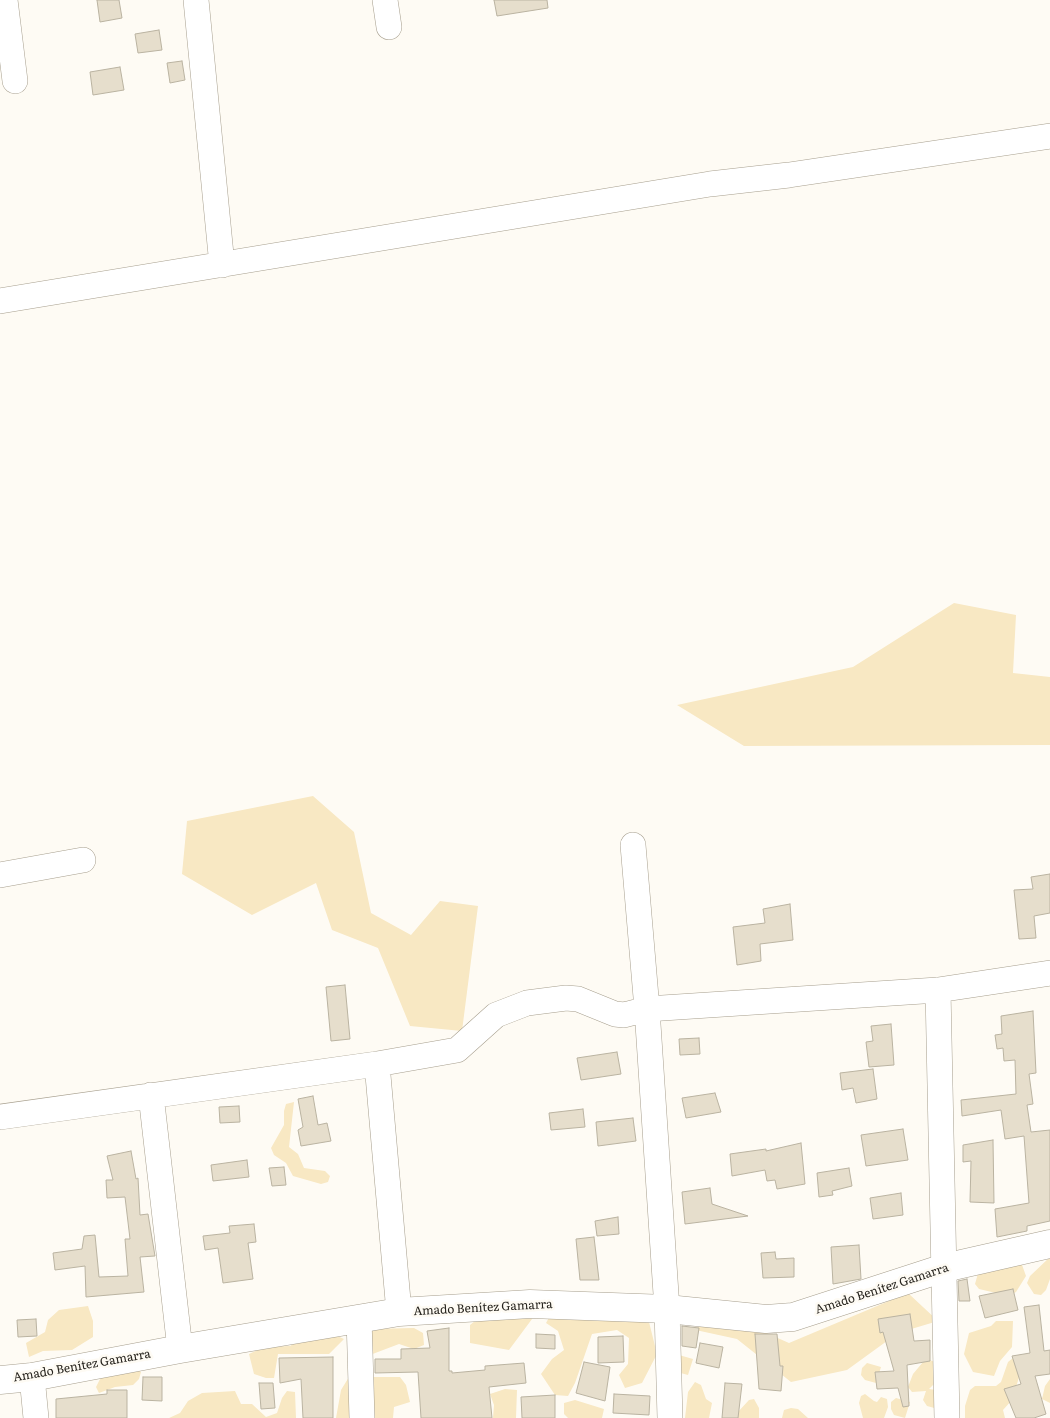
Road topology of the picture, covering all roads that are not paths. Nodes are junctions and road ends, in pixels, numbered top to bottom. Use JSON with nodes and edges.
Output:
{"nodes":[{"id":1,"x":5,"y":0,"type":"edge"},
{"id":2,"x":196,"y":0,"type":"edge"},
{"id":3,"x":385,"y":0,"type":"edge"},
{"id":4,"x":389,"y":27,"type":"dead end"},
{"id":5,"x":15,"y":81,"type":"dead end"},
{"id":6,"x":1050,"y":136,"type":"edge"},
{"id":7,"x":222,"y":264,"type":"junction"},
{"id":8,"x":0,"y":301,"type":"edge"},
{"id":9,"x":633,"y":845,"type":"dead end"},
{"id":10,"x":83,"y":860,"type":"dead end"},
{"id":11,"x":0,"y":875,"type":"edge"},
{"id":12,"x":1050,"y":973,"type":"edge"},
{"id":13,"x":938,"y":990,"type":"junction"},
{"id":14,"x":647,"y":1009,"type":"junction"},
{"id":15,"x":377,"y":1064,"type":"junction"},
{"id":16,"x":151,"y":1095,"type":"junction"},
{"id":17,"x":0,"y":1117,"type":"edge"},
{"id":18,"x":1050,"y":1244,"type":"edge"},
{"id":19,"x":944,"y":1268,"type":"junction"},
{"id":20,"x":667,"y":1309,"type":"junction"},
{"id":21,"x":399,"y":1312,"type":"junction"},
{"id":22,"x":359,"y":1318,"type":"junction"},
{"id":23,"x":180,"y":1349,"type":"junction"},
{"id":24,"x":32,"y":1377,"type":"junction"},
{"id":25,"x":0,"y":1380,"type":"edge"},
{"id":26,"x":36,"y":1418,"type":"edge"},
{"id":27,"x":362,"y":1418,"type":"edge"},
{"id":28,"x":670,"y":1418,"type":"edge"},
{"id":29,"x":947,"y":1418,"type":"edge"}],
"edges":[{"from":1,"to":5,"type":"street"},
{"from":2,"to":7,"type":"street"},
{"from":3,"to":4,"type":"street"},
{"from":6,"to":7,"type":"street"},
{"from":7,"to":8,"type":"street"},
{"from":9,"to":14,"type":"street"},
{"from":10,"to":11,"type":"street"},
{"from":12,"to":13,"type":"street"},
{"from":13,"to":14,"type":"street"},
{"from":13,"to":19,"type":"street"},
{"from":14,"to":15,"type":"street"},
{"from":14,"to":20,"type":"street"},
{"from":15,"to":16,"type":"street"},
{"from":15,"to":21,"type":"street"},
{"from":16,"to":17,"type":"street"},
{"from":16,"to":23,"type":"street"},
{"from":18,"to":19,"type":"main road","name":"Amado Benítez Gamarra"},
{"from":19,"to":20,"type":"main road","name":"Amado Benítez Gamarra"},
{"from":19,"to":29,"type":"street"},
{"from":20,"to":21,"type":"main road","name":"Amado Benítez Gamarra"},
{"from":20,"to":28,"type":"street"},
{"from":21,"to":22,"type":"main road","name":"Amado Benítez Gamarra"},
{"from":22,"to":23,"type":"main road","name":"Amado Benítez Gamarra"},
{"from":22,"to":27,"type":"street"},
{"from":23,"to":24,"type":"main road","name":"Amado Benítez Gamarra"},
{"from":24,"to":25,"type":"main road","name":"Amado Benítez Gamarra"},
{"from":24,"to":26,"type":"street"}]}
